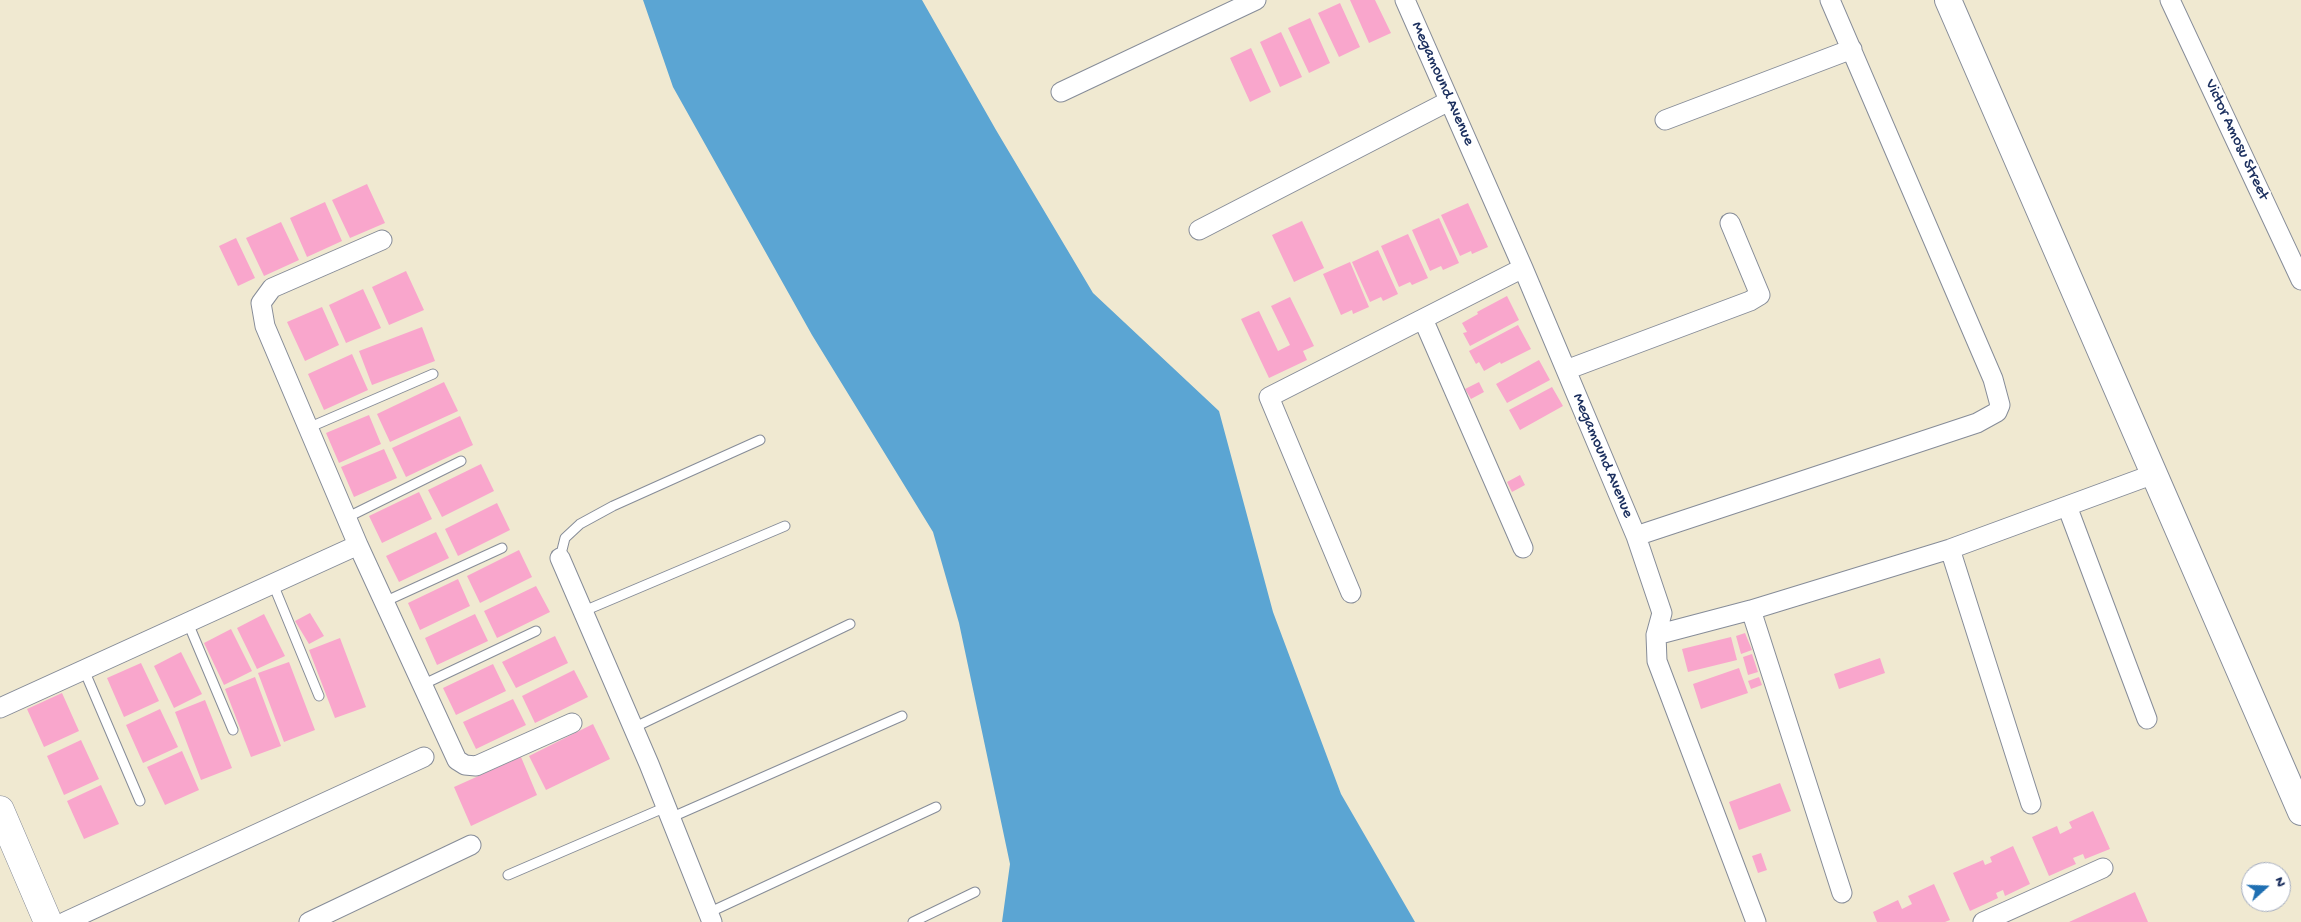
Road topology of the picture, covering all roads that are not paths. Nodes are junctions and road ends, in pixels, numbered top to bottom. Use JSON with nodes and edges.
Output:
{"nodes":[{"id":1,"x":1256,"y":0,"type":"edge"},
{"id":2,"x":1405,"y":0,"type":"edge"},
{"id":3,"x":1830,"y":0,"type":"edge"},
{"id":4,"x":1948,"y":0,"type":"edge"},
{"id":5,"x":2170,"y":0,"type":"edge"},
{"id":6,"x":1852,"y":49,"type":"junction"},
{"id":7,"x":1061,"y":92,"type":"dead end"},
{"id":8,"x":1449,"y":101,"type":"junction"},
{"id":9,"x":1665,"y":120,"type":"dead end"},
{"id":10,"x":1730,"y":222,"type":"dead end"},
{"id":11,"x":1199,"y":230,"type":"dead end"},
{"id":12,"x":382,"y":240,"type":"dead end"},
{"id":13,"x":1524,"y":268,"type":"junction"},
{"id":14,"x":2301,"y":280,"type":"edge"},
{"id":15,"x":1423,"y":319,"type":"junction"},
{"id":16,"x":1566,"y":370,"type":"junction"},
{"id":17,"x":433,"y":374,"type":"dead end"},
{"id":18,"x":308,"y":428,"type":"junction"},
{"id":19,"x":760,"y":440,"type":"dead end"},
{"id":20,"x":461,"y":461,"type":"dead end"},
{"id":21,"x":2154,"y":474,"type":"junction"},
{"id":22,"x":2067,"y":506,"type":"junction"},
{"id":23,"x":346,"y":518,"type":"junction"},
{"id":24,"x":785,"y":526,"type":"dead end"},
{"id":25,"x":1636,"y":536,"type":"junction"},
{"id":26,"x":358,"y":545,"type":"junction"},
{"id":27,"x":502,"y":548,"type":"dead end"},
{"id":28,"x":1523,"y":548,"type":"dead end"},
{"id":29,"x":1950,"y":549,"type":"junction"},
{"id":30,"x":560,"y":558,"type":"joint"},
{"id":31,"x":273,"y":584,"type":"junction"},
{"id":32,"x":1351,"y":593,"type":"dead end"},
{"id":33,"x":384,"y":602,"type":"junction"},
{"id":34,"x":1751,"y":610,"type":"junction"},
{"id":35,"x":584,"y":611,"type":"junction"},
{"id":36,"x":188,"y":623,"type":"junction"},
{"id":37,"x":850,"y":624,"type":"dead end"},
{"id":38,"x":536,"y":631,"type":"dead end"},
{"id":39,"x":1656,"y":634,"type":"junction"},
{"id":40,"x":84,"y":670,"type":"junction"},
{"id":41,"x":422,"y":685,"type":"junction"},
{"id":42,"x":319,"y":696,"type":"dead end"},
{"id":43,"x":0,"y":708,"type":"edge"},
{"id":44,"x":902,"y":716,"type":"dead end"},
{"id":45,"x":2147,"y":719,"type":"dead end"},
{"id":46,"x":572,"y":722,"type":"dead end"},
{"id":47,"x":633,"y":728,"type":"junction"},
{"id":48,"x":233,"y":730,"type":"dead end"},
{"id":49,"x":424,"y":757,"type":"dead end"},
{"id":50,"x":140,"y":801,"type":"dead end"},
{"id":51,"x":2031,"y":804,"type":"dead end"},
{"id":52,"x":936,"y":807,"type":"dead end"},
{"id":53,"x":0,"y":810,"type":"edge"},
{"id":54,"x":668,"y":812,"type":"junction"},
{"id":55,"x":2301,"y":812,"type":"edge"},
{"id":56,"x":470,"y":845,"type":"dead end"},
{"id":57,"x":2103,"y":868,"type":"dead end"},
{"id":58,"x":508,"y":875,"type":"dead end"},
{"id":59,"x":975,"y":892,"type":"dead end"},
{"id":60,"x":1842,"y":893,"type":"dead end"},
{"id":61,"x":710,"y":917,"type":"edge"},
{"id":62,"x":48,"y":922,"type":"edge"},
{"id":63,"x":65,"y":922,"type":"edge"},
{"id":64,"x":309,"y":922,"type":"edge"},
{"id":65,"x":914,"y":922,"type":"edge"},
{"id":66,"x":1756,"y":922,"type":"edge"},
{"id":67,"x":1983,"y":922,"type":"edge"}],
"edges":[{"from":1,"to":7,"type":"street"},
{"from":2,"to":8,"type":"street","name":"Megamound Avenue"},
{"from":3,"to":6,"type":"street"},
{"from":4,"to":21,"type":"street"},
{"from":5,"to":14,"type":"street","name":"Victor Amosu Street"},
{"from":6,"to":9,"type":"street"},
{"from":6,"to":25,"type":"street"},
{"from":8,"to":11,"type":"street"},
{"from":8,"to":13,"type":"street","name":"Megamound Avenue"},
{"from":10,"to":16,"type":"street"},
{"from":12,"to":18,"type":"street"},
{"from":13,"to":15,"type":"street"},
{"from":13,"to":16,"type":"street","name":"Megamound Avenue"},
{"from":15,"to":28,"type":"street"},
{"from":15,"to":32,"type":"street"},
{"from":16,"to":25,"type":"street","name":"Megamound Avenue"},
{"from":17,"to":18,"type":"lane"},
{"from":18,"to":23,"type":"street"},
{"from":19,"to":30,"type":"lane"},
{"from":20,"to":23,"type":"lane"},
{"from":21,"to":22,"type":"street"},
{"from":21,"to":55,"type":"street"},
{"from":22,"to":29,"type":"street"},
{"from":22,"to":45,"type":"street"},
{"from":23,"to":26,"type":"street"},
{"from":24,"to":35,"type":"lane"},
{"from":25,"to":39,"type":"street","name":"Megamound Avenue"},
{"from":26,"to":31,"type":"street"},
{"from":26,"to":33,"type":"street"},
{"from":27,"to":33,"type":"lane"},
{"from":29,"to":34,"type":"street"},
{"from":29,"to":51,"type":"street"},
{"from":30,"to":35,"type":"street"},
{"from":31,"to":36,"type":"street"},
{"from":31,"to":42,"type":"lane"},
{"from":33,"to":41,"type":"street"},
{"from":34,"to":39,"type":"street"},
{"from":34,"to":60,"type":"street"},
{"from":35,"to":47,"type":"street"},
{"from":36,"to":40,"type":"street"},
{"from":36,"to":48,"type":"lane"},
{"from":37,"to":47,"type":"lane"},
{"from":38,"to":41,"type":"lane"},
{"from":39,"to":66,"type":"street","name":"Megamound Avenue"},
{"from":40,"to":43,"type":"street"},
{"from":40,"to":50,"type":"lane"},
{"from":41,"to":46,"type":"street"},
{"from":44,"to":54,"type":"lane"},
{"from":47,"to":54,"type":"street"},
{"from":49,"to":63,"type":"street"},
{"from":52,"to":61,"type":"lane"},
{"from":53,"to":62,"type":"main road"},
{"from":54,"to":58,"type":"lane"},
{"from":54,"to":61,"type":"street"},
{"from":56,"to":64,"type":"street"},
{"from":57,"to":67,"type":"street"},
{"from":59,"to":65,"type":"lane"}]}
